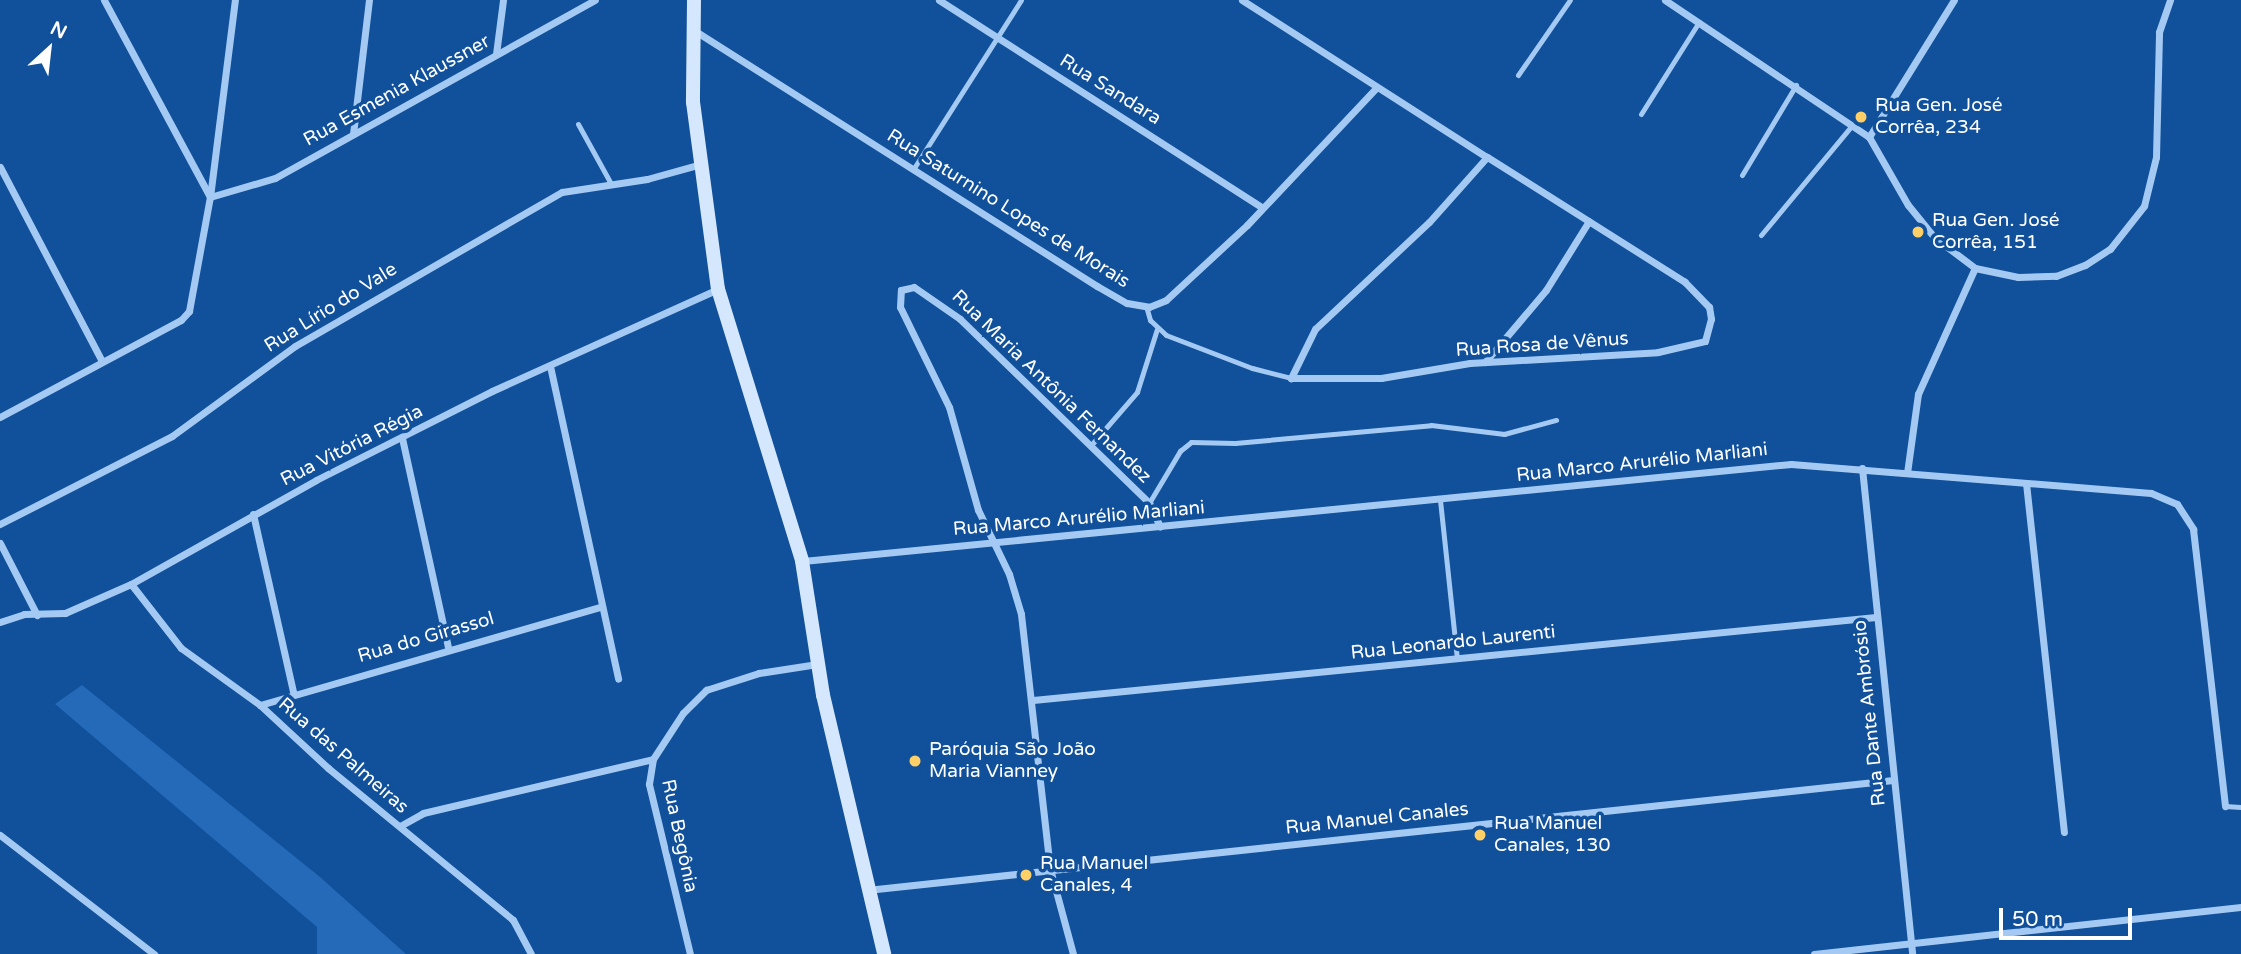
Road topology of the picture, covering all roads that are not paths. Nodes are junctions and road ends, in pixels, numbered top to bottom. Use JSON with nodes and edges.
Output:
{"nodes":[{"id":1,"x":104,"y":0,"type":"edge"},
{"id":2,"x":235,"y":0,"type":"edge"},
{"id":3,"x":369,"y":0,"type":"edge"},
{"id":4,"x":503,"y":0,"type":"edge"},
{"id":5,"x":595,"y":0,"type":"edge"},
{"id":6,"x":694,"y":0,"type":"edge"},
{"id":7,"x":939,"y":0,"type":"edge"},
{"id":8,"x":1021,"y":0,"type":"edge"},
{"id":9,"x":1242,"y":0,"type":"edge"},
{"id":10,"x":1570,"y":0,"type":"edge"},
{"id":11,"x":1665,"y":0,"type":"edge"},
{"id":12,"x":1954,"y":0,"type":"edge"},
{"id":13,"x":2170,"y":0,"type":"edge"},
{"id":14,"x":1699,"y":22,"type":"junction"},
{"id":15,"x":692,"y":29,"type":"junction"},
{"id":16,"x":997,"y":37,"type":"junction"},
{"id":17,"x":496,"y":54,"type":"junction"},
{"id":18,"x":1518,"y":75,"type":"dead end"},
{"id":19,"x":1796,"y":85,"type":"junction"},
{"id":20,"x":1376,"y":88,"type":"junction"},
{"id":21,"x":1641,"y":114,"type":"dead end"},
{"id":22,"x":578,"y":124,"type":"dead end"},
{"id":23,"x":1853,"y":124,"type":"junction"},
{"id":24,"x":353,"y":134,"type":"junction"},
{"id":25,"x":1868,"y":137,"type":"junction"},
{"id":26,"x":1486,"y":157,"type":"junction"},
{"id":27,"x":698,"y":165,"type":"junction"},
{"id":28,"x":0,"y":167,"type":"edge"},
{"id":29,"x":914,"y":168,"type":"junction"},
{"id":30,"x":1742,"y":176,"type":"dead end"},
{"id":31,"x":610,"y":182,"type":"junction"},
{"id":32,"x":210,"y":197,"type":"junction"},
{"id":33,"x":1262,"y":207,"type":"junction"},
{"id":34,"x":1589,"y":221,"type":"junction"},
{"id":35,"x":1761,"y":235,"type":"dead end"},
{"id":36,"x":1975,"y":268,"type":"junction"},
{"id":37,"x":718,"y":289,"type":"junction"},
{"id":38,"x":1146,"y":306,"type":"junction"},
{"id":39,"x":1157,"y":329,"type":"junction"},
{"id":40,"x":102,"y":361,"type":"junction"},
{"id":41,"x":1485,"y":362,"type":"junction"},
{"id":42,"x":550,"y":366,"type":"junction"},
{"id":43,"x":1291,"y":378,"type":"junction"},
{"id":44,"x":0,"y":417,"type":"edge"},
{"id":45,"x":1556,"y":420,"type":"dead end"},
{"id":46,"x":402,"y":438,"type":"junction"},
{"id":47,"x":1092,"y":444,"type":"junction"},
{"id":48,"x":1862,"y":468,"type":"junction"},
{"id":49,"x":1907,"y":473,"type":"junction"},
{"id":50,"x":2026,"y":483,"type":"junction"},
{"id":51,"x":1440,"y":500,"type":"junction"},
{"id":52,"x":1149,"y":503,"type":"junction"},
{"id":53,"x":253,"y":514,"type":"junction"},
{"id":54,"x":0,"y":524,"type":"edge"},
{"id":55,"x":1160,"y":527,"type":"junction"},
{"id":56,"x":0,"y":544,"type":"edge"},
{"id":57,"x":995,"y":544,"type":"junction"},
{"id":58,"x":802,"y":561,"type":"junction"},
{"id":59,"x":131,"y":584,"type":"junction"},
{"id":60,"x":602,"y":606,"type":"junction"},
{"id":61,"x":37,"y":615,"type":"junction"},
{"id":62,"x":1876,"y":617,"type":"junction"},
{"id":63,"x":0,"y":622,"type":"edge"},
{"id":64,"x":448,"y":648,"type":"junction"},
{"id":65,"x":1457,"y":659,"type":"junction"},
{"id":66,"x":817,"y":664,"type":"junction"},
{"id":67,"x":618,"y":678,"type":"dead end"},
{"id":68,"x":293,"y":692,"type":"junction"},
{"id":69,"x":1033,"y":700,"type":"junction"},
{"id":70,"x":260,"y":705,"type":"junction"},
{"id":71,"x":653,"y":759,"type":"junction"},
{"id":72,"x":1893,"y":780,"type":"junction"},
{"id":73,"x":2225,"y":806,"type":"joint"},
{"id":74,"x":2241,"y":807,"type":"edge"},
{"id":75,"x":400,"y":826,"type":"junction"},
{"id":76,"x":2064,"y":832,"type":"dead end"},
{"id":77,"x":0,"y":835,"type":"edge"},
{"id":78,"x":1050,"y":869,"type":"junction"},
{"id":79,"x":866,"y":890,"type":"junction"},
{"id":80,"x":2241,"y":907,"type":"edge"},
{"id":81,"x":1911,"y":945,"type":"junction"},
{"id":82,"x":154,"y":954,"type":"edge"},
{"id":83,"x":531,"y":954,"type":"edge"},
{"id":84,"x":690,"y":954,"type":"edge"},
{"id":85,"x":884,"y":954,"type":"edge"},
{"id":86,"x":1073,"y":954,"type":"edge"},
{"id":87,"x":1814,"y":954,"type":"edge"},
{"id":88,"x":1912,"y":954,"type":"edge"}],
"edges":[{"from":1,"to":32,"type":"street"},
{"from":2,"to":32,"type":"street"},
{"from":3,"to":24,"type":"street"},
{"from":4,"to":17,"type":"street"},
{"from":5,"to":17,"type":"street","name":"Rua Esmenia Klaussner"},
{"from":6,"to":15,"type":"street"},
{"from":7,"to":16,"type":"street","name":"Rua Sandara"},
{"from":8,"to":16,"type":"lane"},
{"from":9,"to":20,"type":"street","name":"Rua Rosa de Vênus"},
{"from":10,"to":18,"type":"lane"},
{"from":11,"to":14,"type":"street"},
{"from":12,"to":25,"type":"street"},
{"from":13,"to":36,"type":"street"},
{"from":14,"to":19,"type":"street"},
{"from":14,"to":21,"type":"lane"},
{"from":15,"to":27,"type":"street"},
{"from":15,"to":29,"type":"street","name":"Rua Saturnino Lopes de Morais"},
{"from":16,"to":29,"type":"lane"},
{"from":16,"to":33,"type":"street","name":"Rua Sandara"},
{"from":17,"to":24,"type":"street","name":"Rua Esmenia Klaussner"},
{"from":19,"to":23,"type":"street"},
{"from":19,"to":30,"type":"lane"},
{"from":20,"to":26,"type":"street","name":"Rua Rosa de Vênus"},
{"from":20,"to":33,"type":"street","name":"Rua Saturnino Lopes de Morais"},
{"from":22,"to":31,"type":"lane"},
{"from":23,"to":25,"type":"street"},
{"from":23,"to":35,"type":"lane"},
{"from":24,"to":32,"type":"street","name":"Rua Esmenia Klaussner"},
{"from":25,"to":36,"type":"street"},
{"from":26,"to":34,"type":"street","name":"Rua Rosa de Vênus"},
{"from":26,"to":43,"type":"street"},
{"from":27,"to":31,"type":"street","name":"Rua Lírio do Vale"},
{"from":27,"to":37,"type":"street"},
{"from":28,"to":40,"type":"street"},
{"from":29,"to":38,"type":"street","name":"Rua Saturnino Lopes de Morais"},
{"from":31,"to":54,"type":"street","name":"Rua Lírio do Vale"},
{"from":32,"to":40,"type":"street"},
{"from":33,"to":38,"type":"street","name":"Rua Saturnino Lopes de Morais"},
{"from":34,"to":41,"type":"street"},
{"from":34,"to":41,"type":"street","name":"Rua Rosa de Vênus"},
{"from":36,"to":49,"type":"street"},
{"from":37,"to":42,"type":"street","name":"Rua Vitória Régia"},
{"from":37,"to":58,"type":"street"},
{"from":38,"to":39,"type":"lane"},
{"from":39,"to":43,"type":"lane"},
{"from":39,"to":47,"type":"lane"},
{"from":40,"to":44,"type":"street"},
{"from":41,"to":43,"type":"street","name":"Rua Rosa de Vênus"},
{"from":42,"to":46,"type":"street","name":"Rua Vitória Régia"},
{"from":42,"to":60,"type":"street"},
{"from":45,"to":52,"type":"lane"},
{"from":46,"to":53,"type":"street","name":"Rua Vitória Régia"},
{"from":46,"to":64,"type":"street"},
{"from":47,"to":52,"type":"street","name":"Rua Maria Antônia Fernandez"},
{"from":47,"to":57,"type":"street","name":"Rua Maria Antônia Fernandez"},
{"from":48,"to":49,"type":"street","name":"Rua Marco Arurélio Marliani"},
{"from":48,"to":51,"type":"street","name":"Rua Marco Arurélio Marliani"},
{"from":48,"to":62,"type":"street","name":"Rua Dante Ambrósio"},
{"from":49,"to":50,"type":"street","name":"Rua Marco Arurélio Marliani"},
{"from":50,"to":73,"type":"street","name":"Rua Marco Arurélio Marliani"},
{"from":50,"to":76,"type":"street"},
{"from":51,"to":55,"type":"street","name":"Rua Marco Arurélio Marliani"},
{"from":51,"to":65,"type":"lane"},
{"from":52,"to":55,"type":"street","name":"Rua Maria Antônia Fernandez"},
{"from":53,"to":59,"type":"street","name":"Rua Vitória Régia"},
{"from":53,"to":68,"type":"street"},
{"from":55,"to":57,"type":"street","name":"Rua Marco Arurélio Marliani"},
{"from":56,"to":61,"type":"street"},
{"from":57,"to":58,"type":"street","name":"Rua Marco Arurélio Marliani"},
{"from":57,"to":69,"type":"street"},
{"from":58,"to":66,"type":"street"},
{"from":59,"to":61,"type":"street","name":"Rua Vitória Régia"},
{"from":59,"to":70,"type":"street","name":"Rua das Palmeiras"},
{"from":60,"to":64,"type":"street","name":"Rua do Girassol"},
{"from":60,"to":67,"type":"street"},
{"from":61,"to":63,"type":"street","name":"Rua Vitória Régia"},
{"from":62,"to":65,"type":"street","name":"Rua Leonardo Laurenti"},
{"from":62,"to":72,"type":"street","name":"Rua Dante Ambrósio"},
{"from":64,"to":68,"type":"street","name":"Rua do Girassol"},
{"from":65,"to":69,"type":"street","name":"Rua Leonardo Laurenti"},
{"from":66,"to":71,"type":"street","name":"Rua Begônia"},
{"from":66,"to":79,"type":"street"},
{"from":68,"to":70,"type":"street","name":"Rua do Girassol"},
{"from":69,"to":78,"type":"street"},
{"from":70,"to":75,"type":"street","name":"Rua das Palmeiras"},
{"from":71,"to":75,"type":"street"},
{"from":71,"to":84,"type":"street","name":"Rua Begônia"},
{"from":72,"to":78,"type":"street","name":"Rua Manuel Canales"},
{"from":72,"to":81,"type":"street","name":"Rua Dante Ambrósio"},
{"from":73,"to":74,"type":"lane"},
{"from":75,"to":83,"type":"street","name":"Rua das Palmeiras"},
{"from":77,"to":82,"type":"street"},
{"from":78,"to":79,"type":"street","name":"Rua Manuel Canales"},
{"from":78,"to":86,"type":"street"},
{"from":79,"to":85,"type":"street"},
{"from":80,"to":81,"type":"street"},
{"from":81,"to":87,"type":"street"},
{"from":81,"to":88,"type":"street","name":"Rua Dante Ambrósio"}]}
